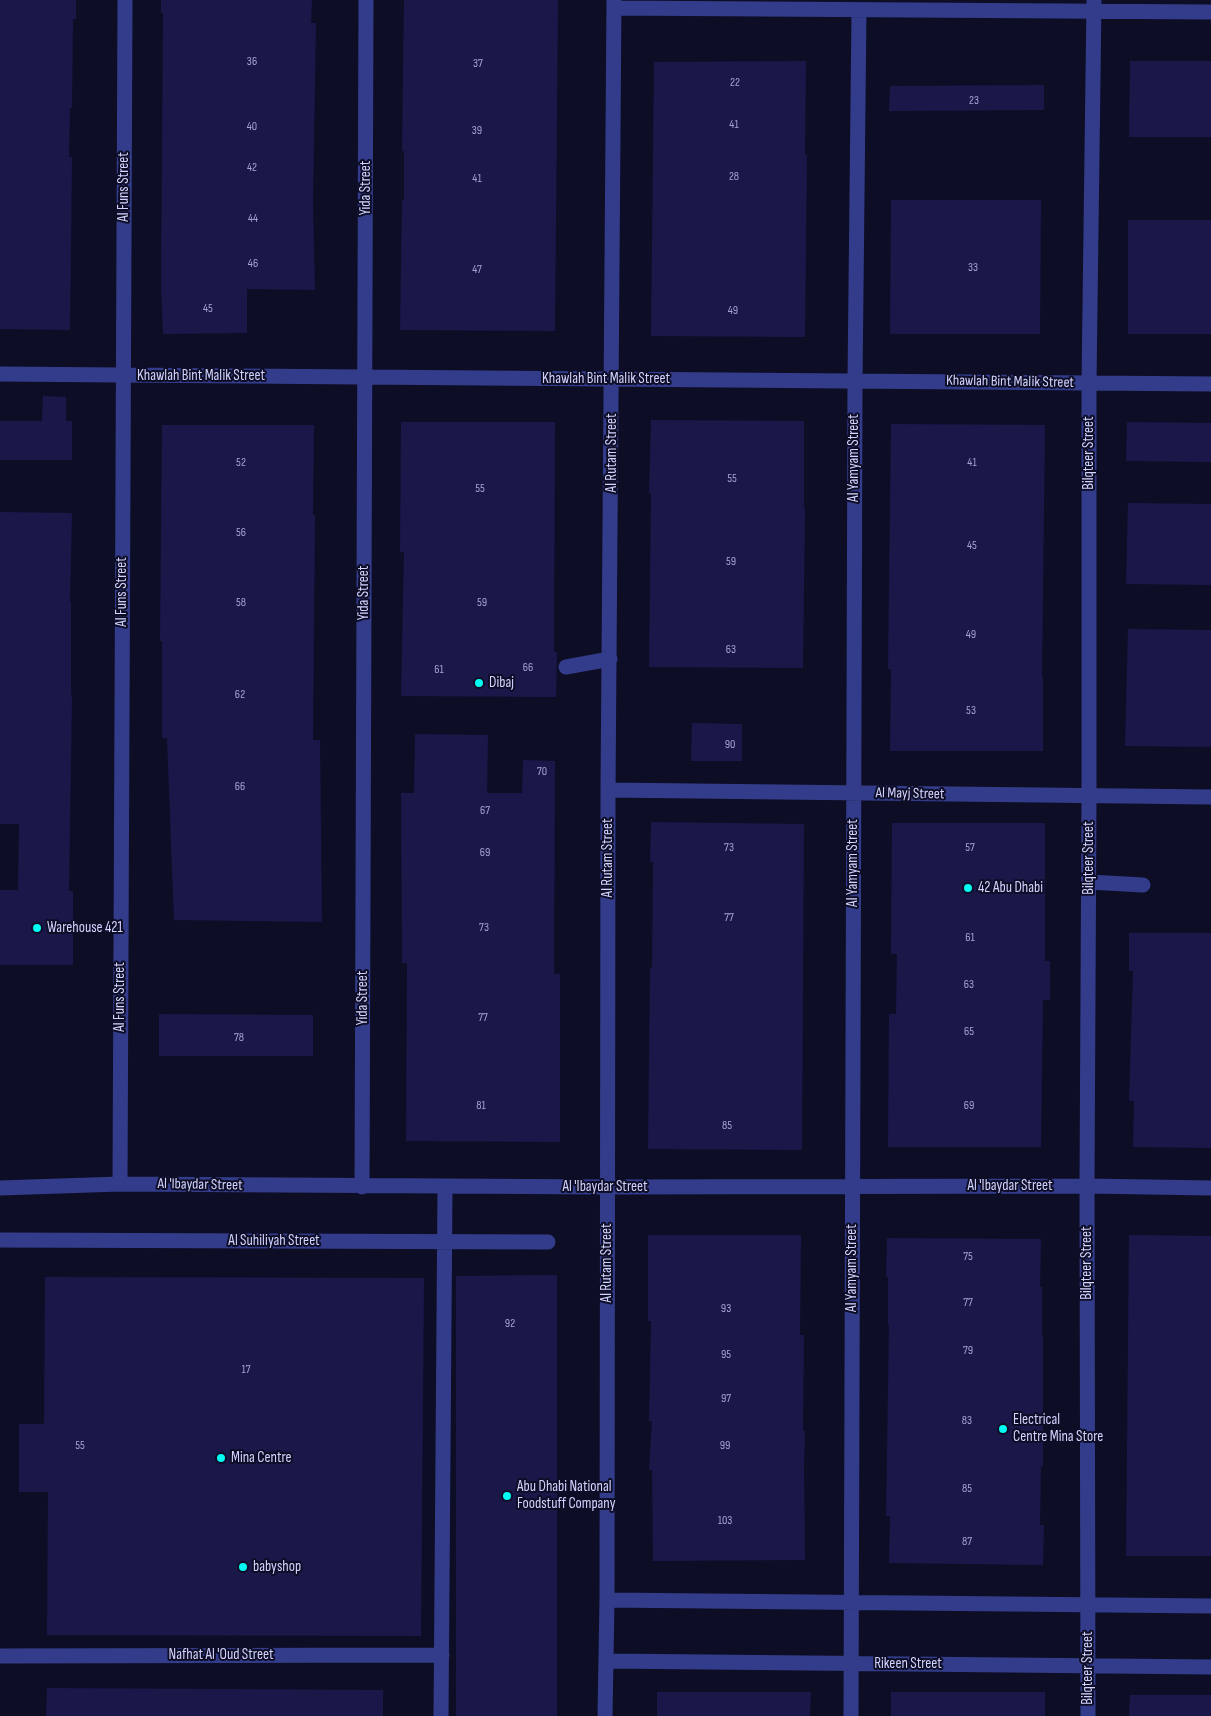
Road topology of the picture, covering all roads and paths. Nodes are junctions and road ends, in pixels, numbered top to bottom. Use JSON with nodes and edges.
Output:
{"nodes":[{"id":1,"x":125,"y":0,"type":"edge"},
{"id":2,"x":366,"y":0,"type":"edge"},
{"id":3,"x":614,"y":4,"type":"edge"},
{"id":4,"x":1093,"y":6,"type":"edge"},
{"id":5,"x":859,"y":10,"type":"junction"},
{"id":6,"x":1211,"y":12,"type":"edge"},
{"id":7,"x":0,"y":374,"type":"edge"},
{"id":8,"x":123,"y":375,"type":"junction"},
{"id":9,"x":365,"y":377,"type":"junction"},
{"id":10,"x":612,"y":379,"type":"junction"},
{"id":11,"x":855,"y":381,"type":"junction"},
{"id":12,"x":1089,"y":383,"type":"junction"},
{"id":13,"x":1211,"y":384,"type":"edge"},
{"id":14,"x":610,"y":660,"type":"junction"},
{"id":15,"x":566,"y":667,"type":"dead end"},
{"id":16,"x":608,"y":790,"type":"junction"},
{"id":17,"x":853,"y":793,"type":"junction"},
{"id":18,"x":1090,"y":796,"type":"junction"},
{"id":19,"x":1211,"y":797,"type":"edge"},
{"id":20,"x":1089,"y":882,"type":"junction"},
{"id":21,"x":1143,"y":885,"type":"dead end"},
{"id":22,"x":120,"y":1184,"type":"junction"},
{"id":23,"x":852,"y":1186,"type":"junction"},
{"id":24,"x":1087,"y":1186,"type":"junction"},
{"id":25,"x":362,"y":1187,"type":"junction"},
{"id":26,"x":445,"y":1187,"type":"junction"},
{"id":27,"x":607,"y":1187,"type":"junction"},
{"id":28,"x":0,"y":1188,"type":"edge"},
{"id":29,"x":1211,"y":1188,"type":"edge"},
{"id":30,"x":0,"y":1240,"type":"edge"},
{"id":31,"x":444,"y":1242,"type":"junction"},
{"id":32,"x":548,"y":1242,"type":"dead end"},
{"id":33,"x":607,"y":1600,"type":"junction"},
{"id":34,"x":851,"y":1603,"type":"junction"},
{"id":35,"x":1088,"y":1605,"type":"junction"},
{"id":36,"x":1211,"y":1606,"type":"edge"},
{"id":37,"x":442,"y":1655,"type":"junction"},
{"id":38,"x":0,"y":1656,"type":"edge"},
{"id":39,"x":606,"y":1661,"type":"junction"},
{"id":40,"x":851,"y":1663,"type":"junction"},
{"id":41,"x":1088,"y":1665,"type":"junction"},
{"id":42,"x":1211,"y":1667,"type":"edge"},
{"id":43,"x":441,"y":1716,"type":"edge"},
{"id":44,"x":605,"y":1716,"type":"edge"},
{"id":45,"x":851,"y":1716,"type":"edge"},
{"id":46,"x":1088,"y":1716,"type":"edge"}],
"edges":[{"from":1,"to":8,"type":"street","name":"Al Funs Street"},
{"from":2,"to":9,"type":"street","name":"Yida Street"},
{"from":3,"to":5,"type":"street"},
{"from":3,"to":10,"type":"street","name":"Al Rutam Street"},
{"from":4,"to":5,"type":"street"},
{"from":4,"to":6,"type":"street"},
{"from":4,"to":12,"type":"street","name":"Bilqteer Street"},
{"from":5,"to":11,"type":"street","name":"Al Yamyam Street"},
{"from":7,"to":8,"type":"street","name":"Khawlah Bint Malik Street"},
{"from":8,"to":9,"type":"street","name":"Khawlah Bint Malik Street"},
{"from":8,"to":22,"type":"street","name":"Al Funs Street"},
{"from":9,"to":10,"type":"street","name":"Khawlah Bint Malik Street"},
{"from":9,"to":25,"type":"street","name":"Yida Street"},
{"from":10,"to":11,"type":"street","name":"Khawlah Bint Malik Street"},
{"from":10,"to":14,"type":"street","name":"Al Rutam Street"},
{"from":11,"to":12,"type":"street","name":"Khawlah Bint Malik Street"},
{"from":11,"to":17,"type":"street","name":"Al Yamyam Street"},
{"from":12,"to":13,"type":"street","name":"Khawlah Bint Malik Street"},
{"from":12,"to":18,"type":"street","name":"Bilqteer Street"},
{"from":14,"to":15,"type":"street"},
{"from":14,"to":16,"type":"street","name":"Al Rutam Street"},
{"from":16,"to":17,"type":"street","name":"Al Mayj Street"},
{"from":16,"to":27,"type":"street","name":"Al Rutam Street"},
{"from":17,"to":18,"type":"street","name":"Al Mayj Street"},
{"from":17,"to":23,"type":"street","name":"Al Yamyam Street"},
{"from":18,"to":19,"type":"street","name":"Al Mayj Street"},
{"from":18,"to":20,"type":"street","name":"Bilqteer Street"},
{"from":20,"to":21,"type":"street"},
{"from":20,"to":24,"type":"street","name":"Bilqteer Street"},
{"from":22,"to":25,"type":"street","name":"Al 'Ibaydar Street"},
{"from":22,"to":28,"type":"street","name":"Al 'Ibaydar Street"},
{"from":23,"to":24,"type":"street","name":"Al 'Ibaydar Street"},
{"from":23,"to":27,"type":"street","name":"Al 'Ibaydar Street"},
{"from":23,"to":34,"type":"street","name":"Al Yamyam Street"},
{"from":24,"to":29,"type":"street","name":"Al 'Ibaydar Street"},
{"from":24,"to":35,"type":"street","name":"Bilqteer Street"},
{"from":25,"to":26,"type":"street","name":"Al 'Ibaydar Street"},
{"from":26,"to":27,"type":"street","name":"Al 'Ibaydar Street"},
{"from":26,"to":31,"type":"street"},
{"from":27,"to":33,"type":"street","name":"Al Rutam Street"},
{"from":30,"to":31,"type":"street","name":"Al Suhiliyah Street"},
{"from":31,"to":32,"type":"street","name":"Al Suhiliyah Street"},
{"from":31,"to":37,"type":"street"},
{"from":33,"to":34,"type":"street"},
{"from":33,"to":39,"type":"street","name":"Al Rutam Street"},
{"from":34,"to":35,"type":"street"},
{"from":34,"to":40,"type":"street","name":"Al Yamyam Street"},
{"from":35,"to":36,"type":"street"},
{"from":35,"to":41,"type":"street","name":"Bilqteer Street"},
{"from":37,"to":38,"type":"street","name":"Nafhat Al 'Oud Street"},
{"from":37,"to":43,"type":"street"},
{"from":39,"to":40,"type":"street","name":"Rikeen Street"},
{"from":39,"to":44,"type":"street","name":"Al Rutam Street"},
{"from":40,"to":41,"type":"street","name":"Rikeen Street"},
{"from":40,"to":45,"type":"street","name":"Al Yamyam Street"},
{"from":41,"to":42,"type":"street","name":"Rikeen Street"},
{"from":41,"to":46,"type":"street","name":"Bilqteer Street"}]}
